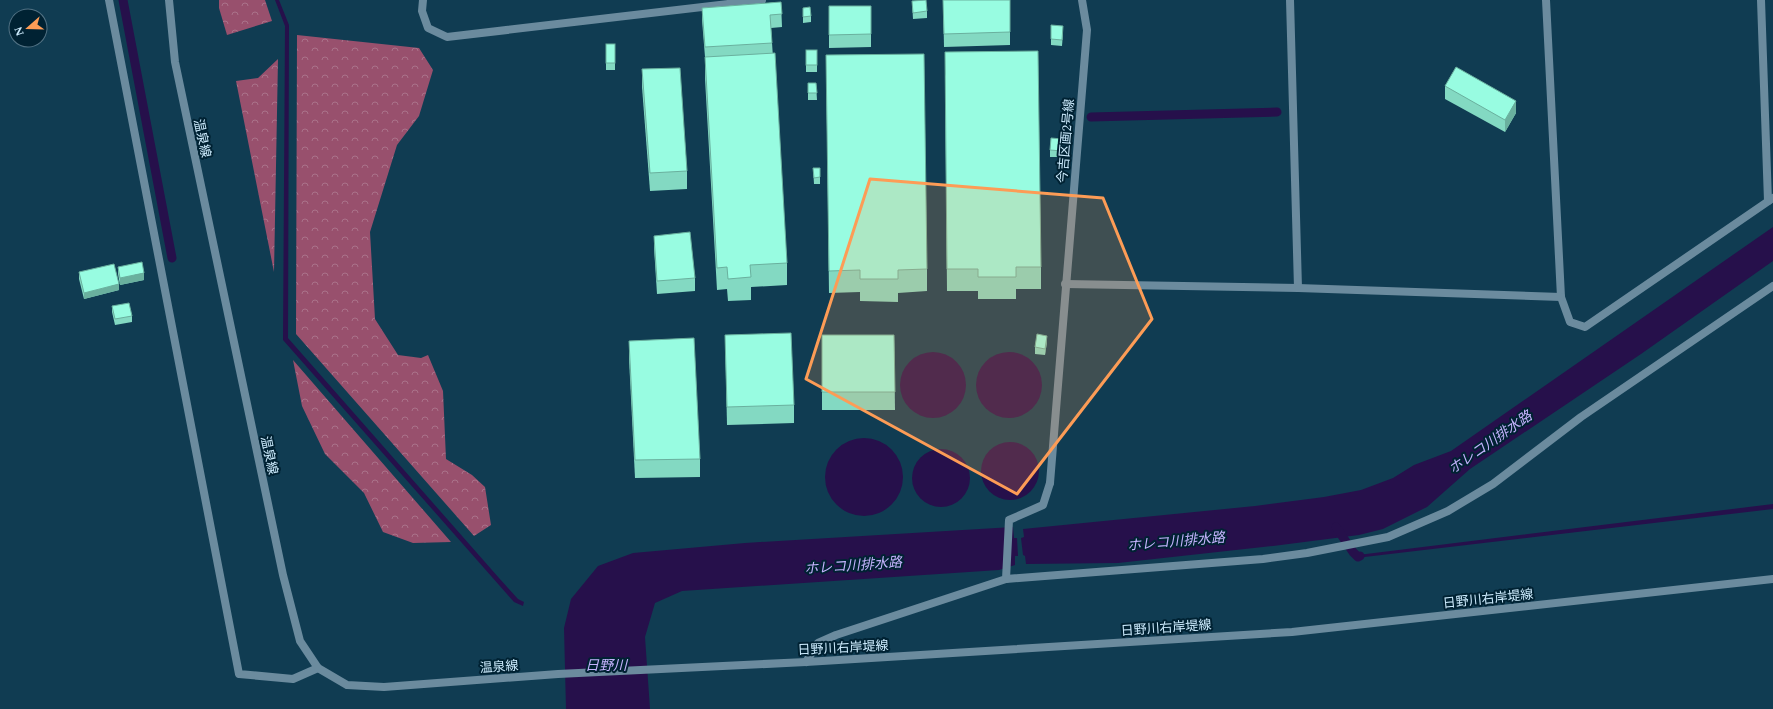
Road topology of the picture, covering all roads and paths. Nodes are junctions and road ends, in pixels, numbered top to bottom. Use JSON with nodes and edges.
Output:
{"nodes":[{"id":1,"x":109,"y":0,"type":"edge"},
{"id":2,"x":169,"y":0,"type":"edge"},
{"id":3,"x":423,"y":0,"type":"edge"},
{"id":4,"x":762,"y":0,"type":"edge"},
{"id":5,"x":1082,"y":0,"type":"edge"},
{"id":6,"x":1290,"y":0,"type":"edge"},
{"id":7,"x":1546,"y":0,"type":"edge"},
{"id":8,"x":1761,"y":0,"type":"edge"},
{"id":9,"x":1771,"y":199,"type":"edge"},
{"id":10,"x":1065,"y":284,"type":"junction"},
{"id":11,"x":1773,"y":286,"type":"edge"},
{"id":12,"x":1298,"y":288,"type":"junction"},
{"id":13,"x":1562,"y":297,"type":"junction"},
{"id":14,"x":1006,"y":579,"type":"junction"},
{"id":15,"x":1773,"y":579,"type":"edge"},
{"id":16,"x":806,"y":662,"type":"junction"},
{"id":17,"x":318,"y":668,"type":"junction"},
{"id":18,"x":558,"y":674,"type":"joint"}],
"edges":[{"from":1,"to":17,"type":"street"},
{"from":2,"to":17,"type":"street","name":"温泉線"},
{"from":3,"to":4,"type":"street"},
{"from":5,"to":10,"type":"street","name":"今吉区画2号線"},
{"from":6,"to":12,"type":"street"},
{"from":7,"to":13,"type":"street"},
{"from":8,"to":9,"type":"street"},
{"from":9,"to":13,"type":"street"},
{"from":10,"to":12,"type":"street"},
{"from":10,"to":14,"type":"street","name":"今吉区画2号線"},
{"from":11,"to":14,"type":"street"},
{"from":12,"to":13,"type":"street"},
{"from":14,"to":16,"type":"street"},
{"from":15,"to":16,"type":"street","name":"日野川右岸堤線"},
{"from":16,"to":18,"type":"street","name":"日野川右岸堤線"},
{"from":17,"to":18,"type":"street","name":"温泉線"}]}
